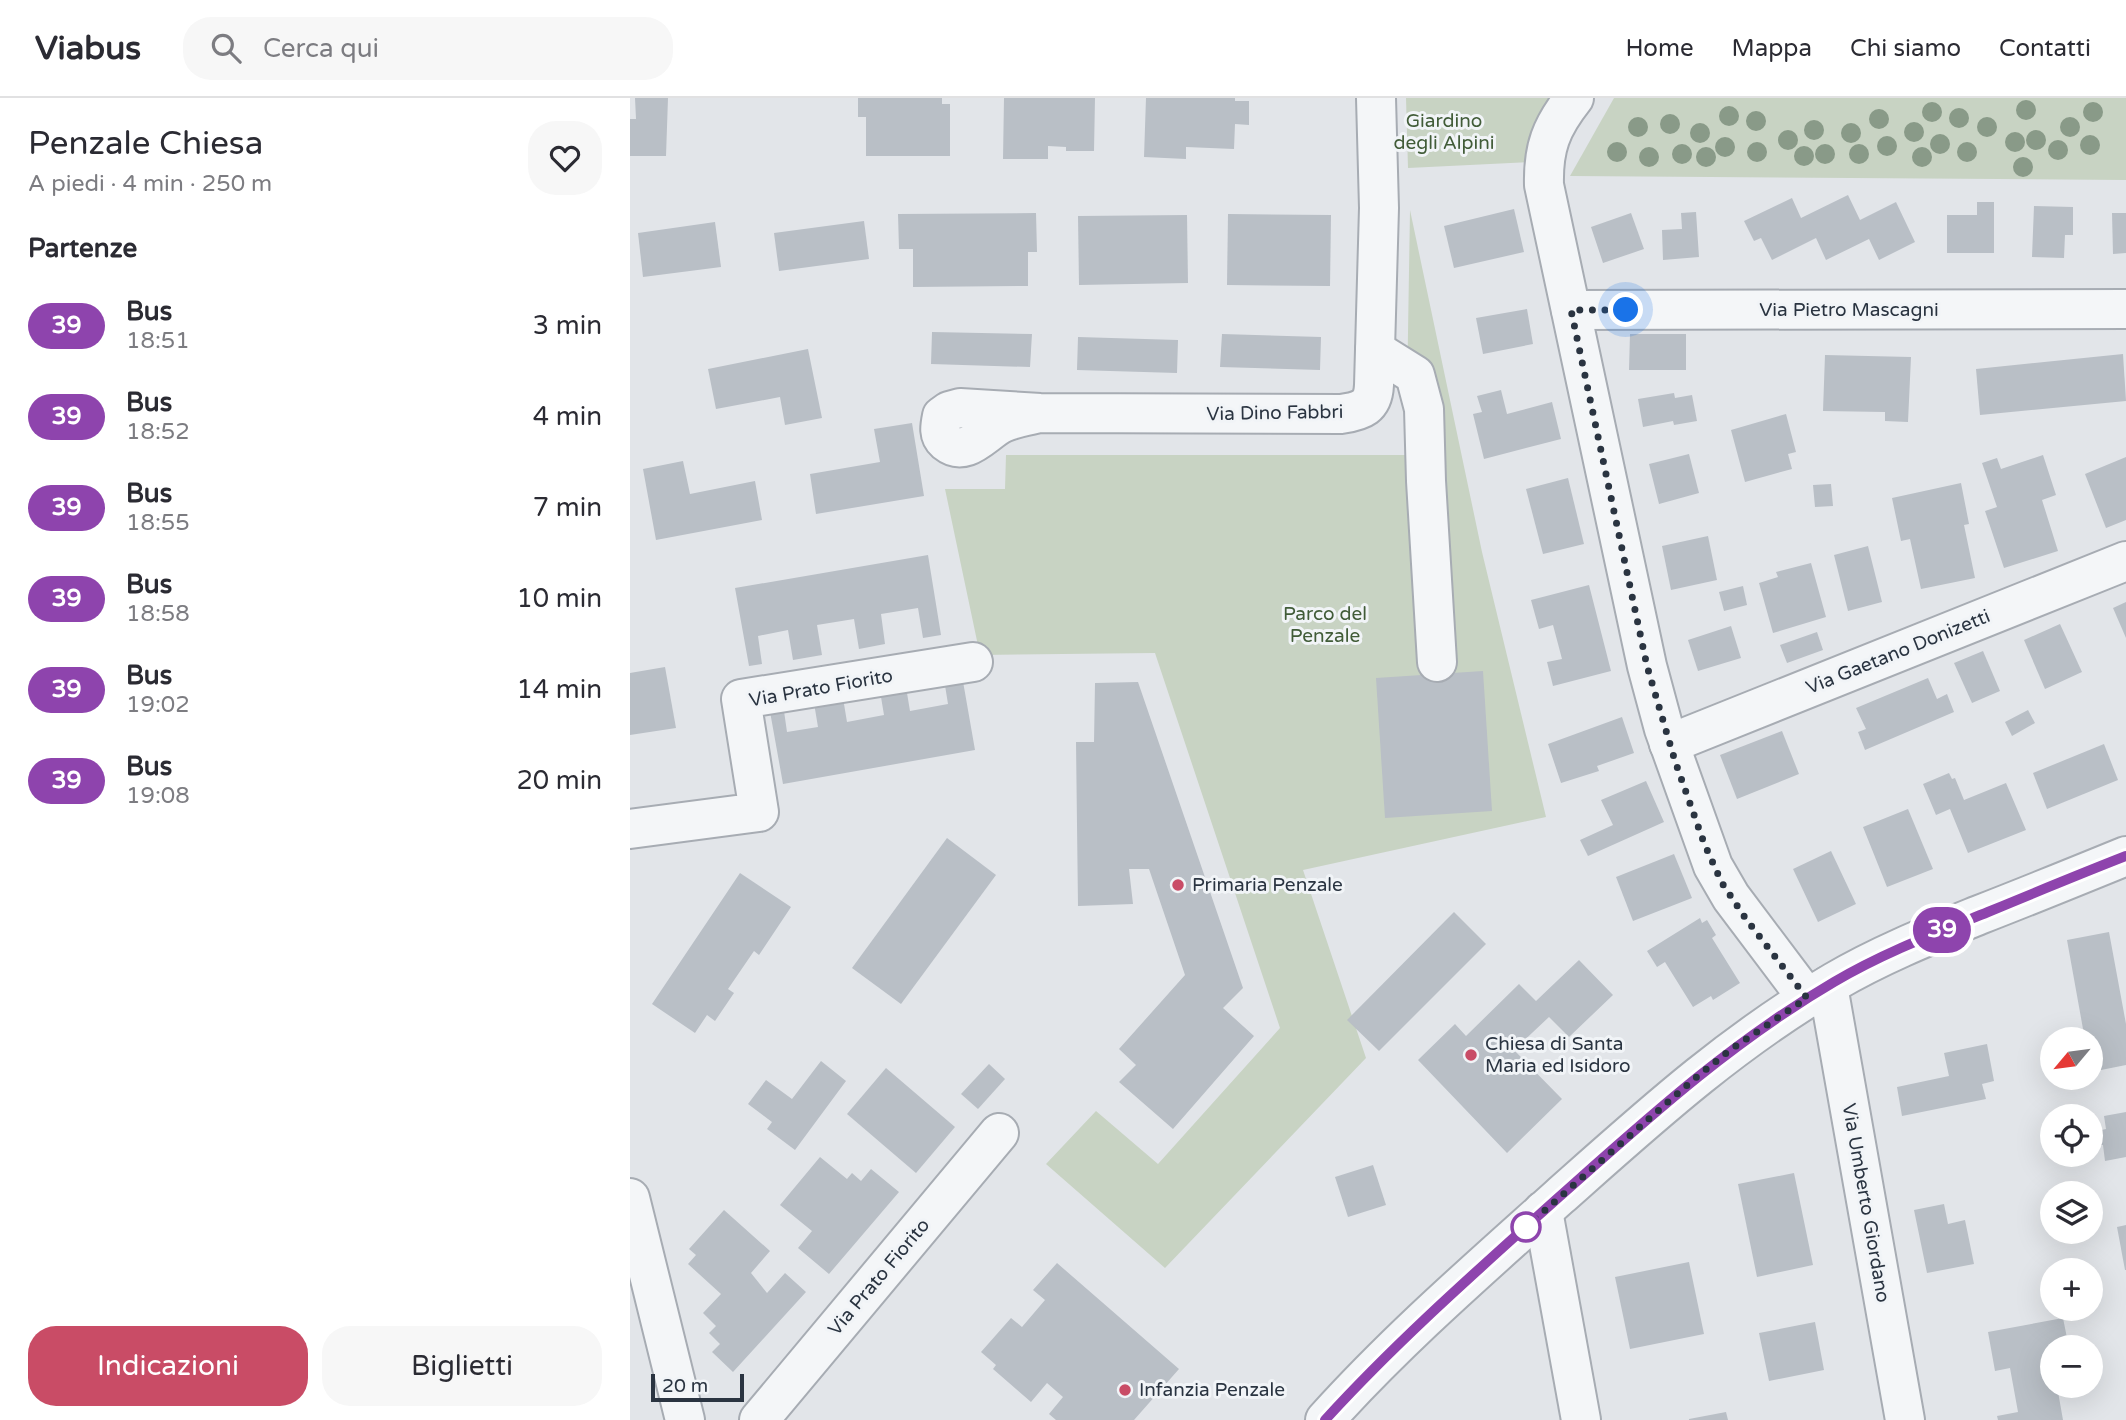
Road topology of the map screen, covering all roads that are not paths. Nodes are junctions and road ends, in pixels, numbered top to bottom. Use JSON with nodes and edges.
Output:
{"nodes":[{"id":1,"x":1376,"y":98,"type":"edge"},
{"id":2,"x":1574,"y":98,"type":"edge"},
{"id":3,"x":2126,"y":309,"type":"edge"},
{"id":4,"x":1571,"y":310,"type":"junction"},
{"id":5,"x":1375,"y":350,"type":"junction"},
{"id":6,"x":1040,"y":413,"type":"dead end"},
{"id":7,"x":2126,"y":561,"type":"edge"},
{"id":8,"x":973,"y":662,"type":"dead end"},
{"id":9,"x":1437,"y":663,"type":"dead end"},
{"id":10,"x":1670,"y":744,"type":"junction"},
{"id":11,"x":630,"y":829,"type":"edge"},
{"id":12,"x":2126,"y":856,"type":"edge"},
{"id":13,"x":1817,"y":992,"type":"junction"},
{"id":14,"x":999,"y":1133,"type":"dead end"},
{"id":15,"x":630,"y":1198,"type":"edge"},
{"id":16,"x":1544,"y":1211,"type":"junction"},
{"id":17,"x":685,"y":1420,"type":"edge"},
{"id":18,"x":759,"y":1420,"type":"edge"},
{"id":19,"x":1325,"y":1420,"type":"edge"},
{"id":20,"x":1581,"y":1420,"type":"edge"},
{"id":21,"x":1905,"y":1420,"type":"edge"}],
"edges":[{"from":1,"to":5,"type":"street","name":"Via Dino Fabbri"},
{"from":2,"to":4,"type":"street"},
{"from":3,"to":4,"type":"street","name":"Via Pietro Mascagni"},
{"from":4,"to":10,"type":"street"},
{"from":5,"to":6,"type":"street","name":"Via Dino Fabbri"},
{"from":5,"to":9,"type":"street"},
{"from":7,"to":10,"type":"street","name":"Via Gaetano Donizetti"},
{"from":8,"to":11,"type":"street","name":"Via Prato Fiorito"},
{"from":10,"to":13,"type":"street"},
{"from":12,"to":13,"type":"street"},
{"from":13,"to":16,"type":"street"},
{"from":13,"to":21,"type":"street","name":"Via Umberto Giordano"},
{"from":14,"to":18,"type":"street","name":"Via Prato Fiorito"},
{"from":15,"to":17,"type":"street"},
{"from":16,"to":19,"type":"street"},
{"from":16,"to":20,"type":"street"}]}
